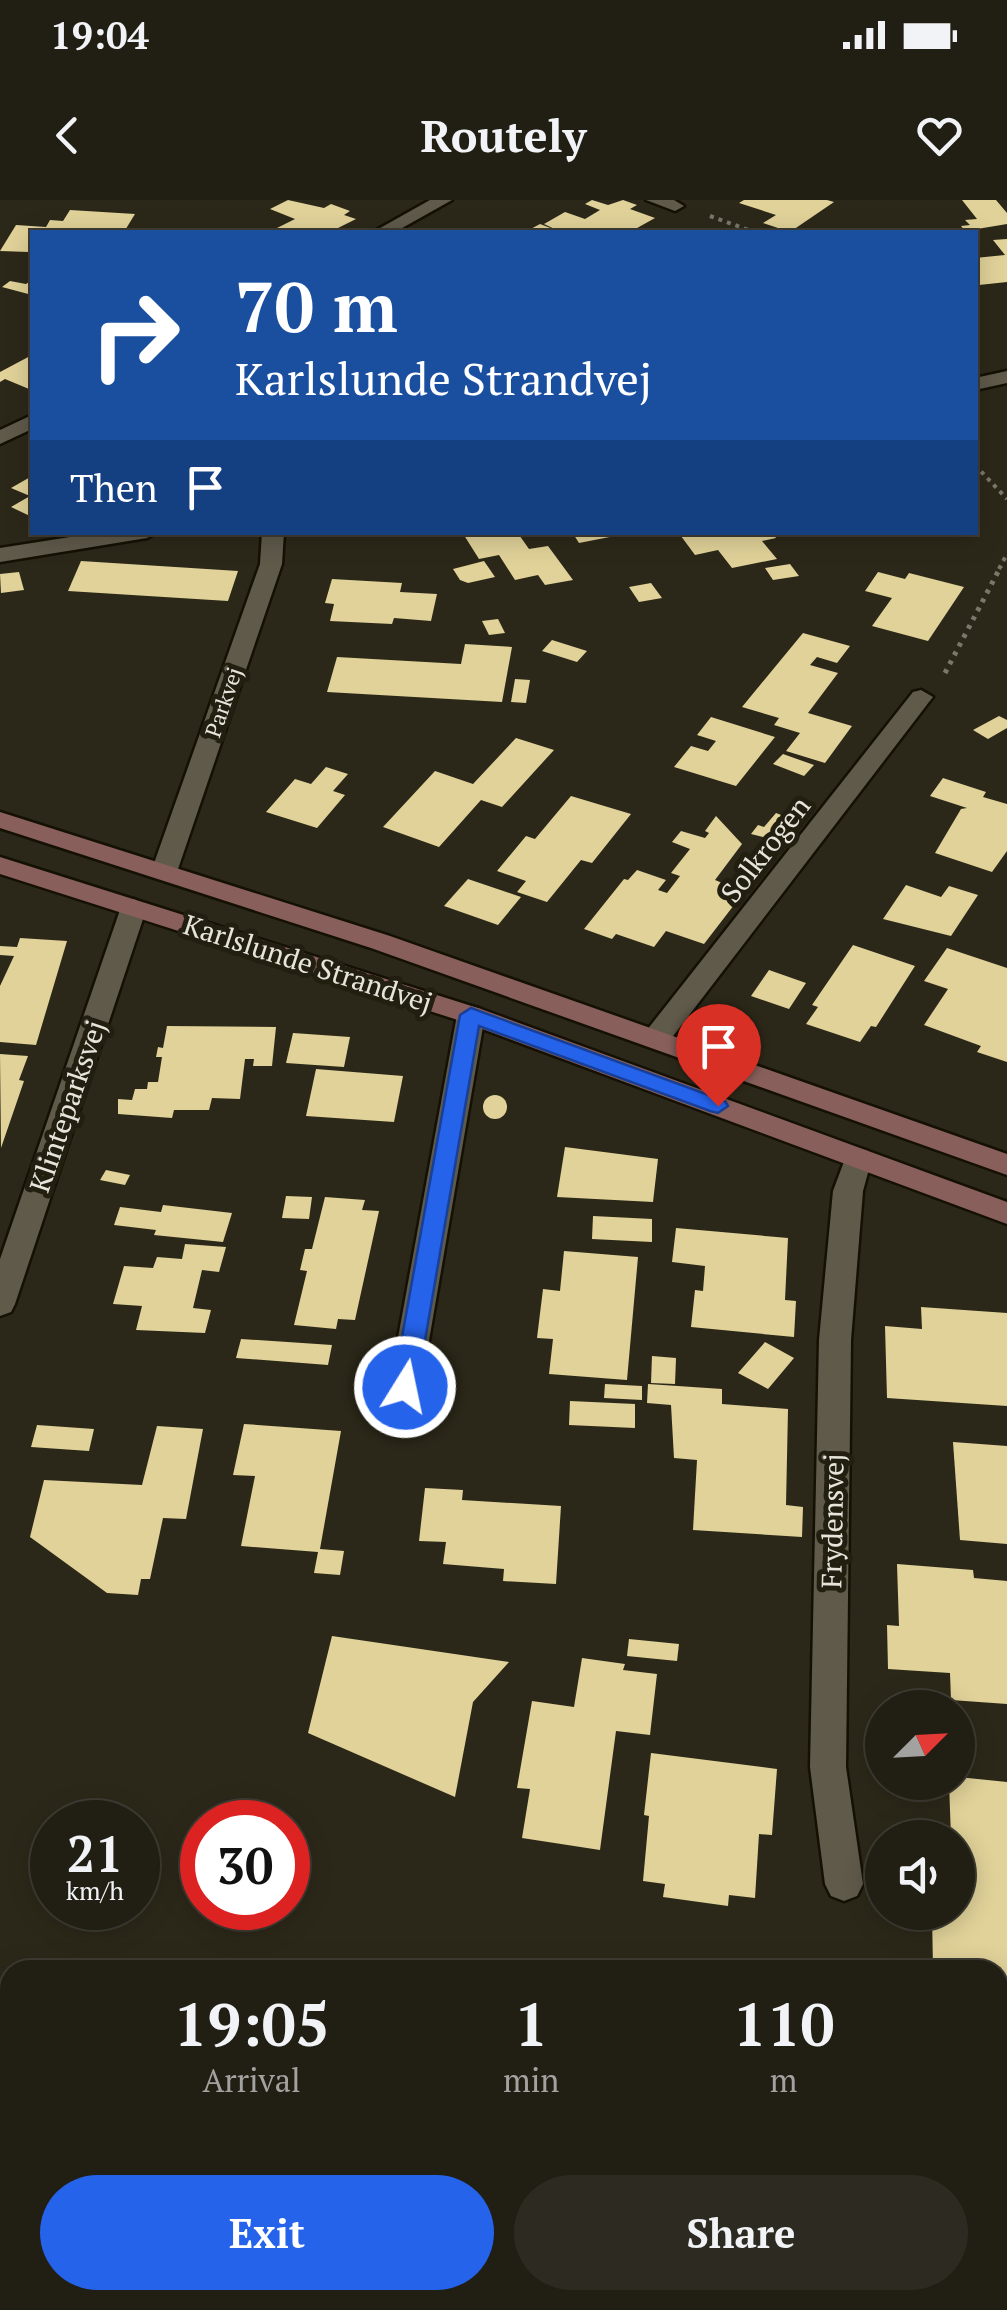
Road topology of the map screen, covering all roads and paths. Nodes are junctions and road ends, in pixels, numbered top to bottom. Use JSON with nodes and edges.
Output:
{"nodes":[{"id":1,"x":443,"y":200,"type":"edge"},
{"id":2,"x":655,"y":200,"type":"edge"},
{"id":3,"x":676,"y":206,"type":"joint"},
{"id":4,"x":386,"y":230,"type":"edge"},
{"id":5,"x":748,"y":230,"type":"edge"},
{"id":6,"x":1007,"y":377,"type":"edge"},
{"id":7,"x":978,"y":383,"type":"edge"},
{"id":8,"x":30,"y":422,"type":"edge"},
{"id":9,"x":0,"y":438,"type":"edge"},
{"id":10,"x":978,"y":468,"type":"edge"},
{"id":11,"x":1007,"y":499,"type":"edge"},
{"id":12,"x":129,"y":535,"type":"edge"},
{"id":13,"x":273,"y":535,"type":"edge"},
{"id":14,"x":1007,"y":554,"type":"edge"},
{"id":15,"x":0,"y":555,"type":"edge"},
{"id":16,"x":921,"y":697,"type":"joint"},
{"id":17,"x":0,"y":820,"type":"edge"},
{"id":18,"x":0,"y":865,"type":"edge"},
{"id":19,"x":165,"y":869,"type":"junction"},
{"id":20,"x":134,"y":907,"type":"junction"},
{"id":21,"x":471,"y":1015,"type":"junction"},
{"id":22,"x":657,"y":1038,"type":"junction"},
{"id":23,"x":858,"y":1158,"type":"junction"},
{"id":24,"x":1007,"y":1164,"type":"edge"},
{"id":25,"x":1007,"y":1213,"type":"edge"},
{"id":26,"x":0,"y":1304,"type":"edge"},
{"id":27,"x":405,"y":1387,"type":"dead end"},
{"id":28,"x":844,"y":1884,"type":"dead end"}],
"edges":[{"from":1,"to":4,"type":"street"},
{"from":2,"to":3,"type":"street"},
{"from":3,"to":5,"type":"path"},
{"from":6,"to":7,"type":"street"},
{"from":8,"to":9,"type":"street"},
{"from":10,"to":11,"type":"path"},
{"from":12,"to":15,"type":"street"},
{"from":13,"to":19,"type":"street","name":"Parkvej"},
{"from":14,"to":16,"type":"path"},
{"from":16,"to":22,"type":"street","name":"Solkrogen"},
{"from":17,"to":19,"type":"main road","name":"Karlslunde Strandvej"},
{"from":18,"to":20,"type":"main road","name":"Karlslunde Strandvej"},
{"from":19,"to":22,"type":"main road","name":"Karlslunde Strandvej"},
{"from":20,"to":21,"type":"main road","name":"Karlslunde Strandvej"},
{"from":20,"to":26,"type":"street","name":"Klinteparksvej"},
{"from":21,"to":23,"type":"main road","name":"Karlslunde Strandvej"},
{"from":21,"to":27,"type":"street"},
{"from":22,"to":24,"type":"main road","name":"Karlslunde Strandvej"},
{"from":23,"to":25,"type":"main road","name":"Karlslunde Strandvej"},
{"from":23,"to":28,"type":"street","name":"Frydensvej"}]}
